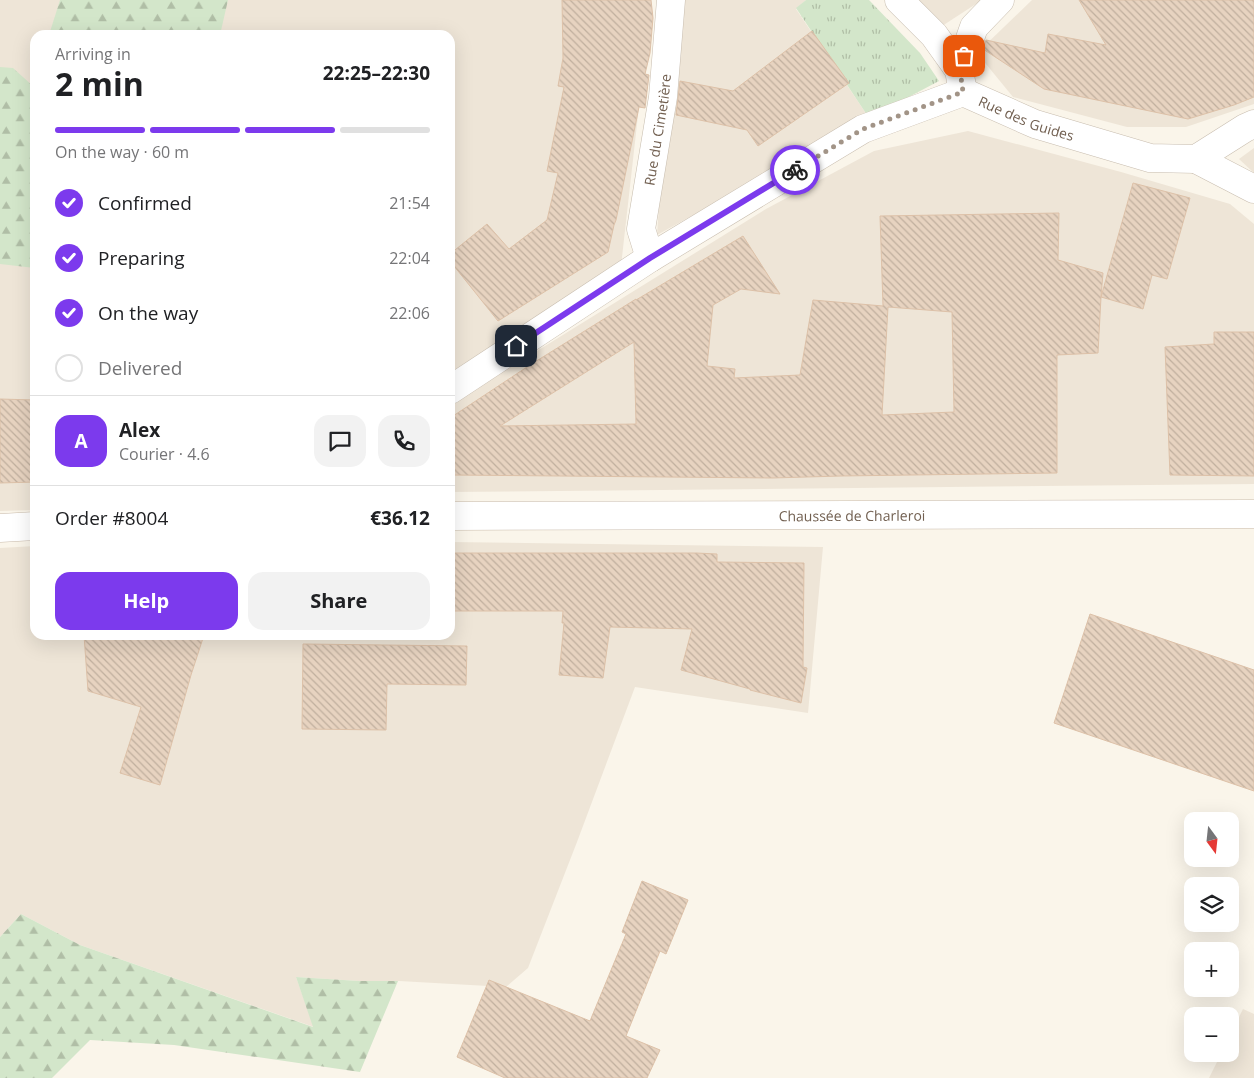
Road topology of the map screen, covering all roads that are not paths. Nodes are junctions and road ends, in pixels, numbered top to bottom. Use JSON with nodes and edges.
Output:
{"nodes":[{"id":1,"x":671,"y":0,"type":"edge"},
{"id":2,"x":899,"y":0,"type":"edge"},
{"id":3,"x":1000,"y":0,"type":"edge"},
{"id":4,"x":961,"y":81,"type":"junction"},
{"id":5,"x":1254,"y":124,"type":"edge"},
{"id":6,"x":1196,"y":159,"type":"junction"},
{"id":7,"x":1254,"y":189,"type":"edge"},
{"id":8,"x":650,"y":258,"type":"junction"},
{"id":9,"x":455,"y":387,"type":"edge"},
{"id":10,"x":1254,"y":514,"type":"edge"},
{"id":11,"x":455,"y":516,"type":"edge"},
{"id":12,"x":30,"y":526,"type":"edge"},
{"id":13,"x":0,"y":528,"type":"edge"}],
"edges":[{"from":1,"to":8,"type":"street","name":"Rue du Cimetière"},
{"from":2,"to":4,"type":"street"},
{"from":3,"to":4,"type":"street"},
{"from":4,"to":6,"type":"street","name":"Rue des Guides"},
{"from":4,"to":8,"type":"street","name":"Rue des Guides"},
{"from":5,"to":6,"type":"street"},
{"from":6,"to":7,"type":"street"},
{"from":8,"to":9,"type":"street","name":"Rue des Guides"},
{"from":10,"to":11,"type":"street","name":"Chaussée de Charleroi"},
{"from":12,"to":13,"type":"street"}]}
